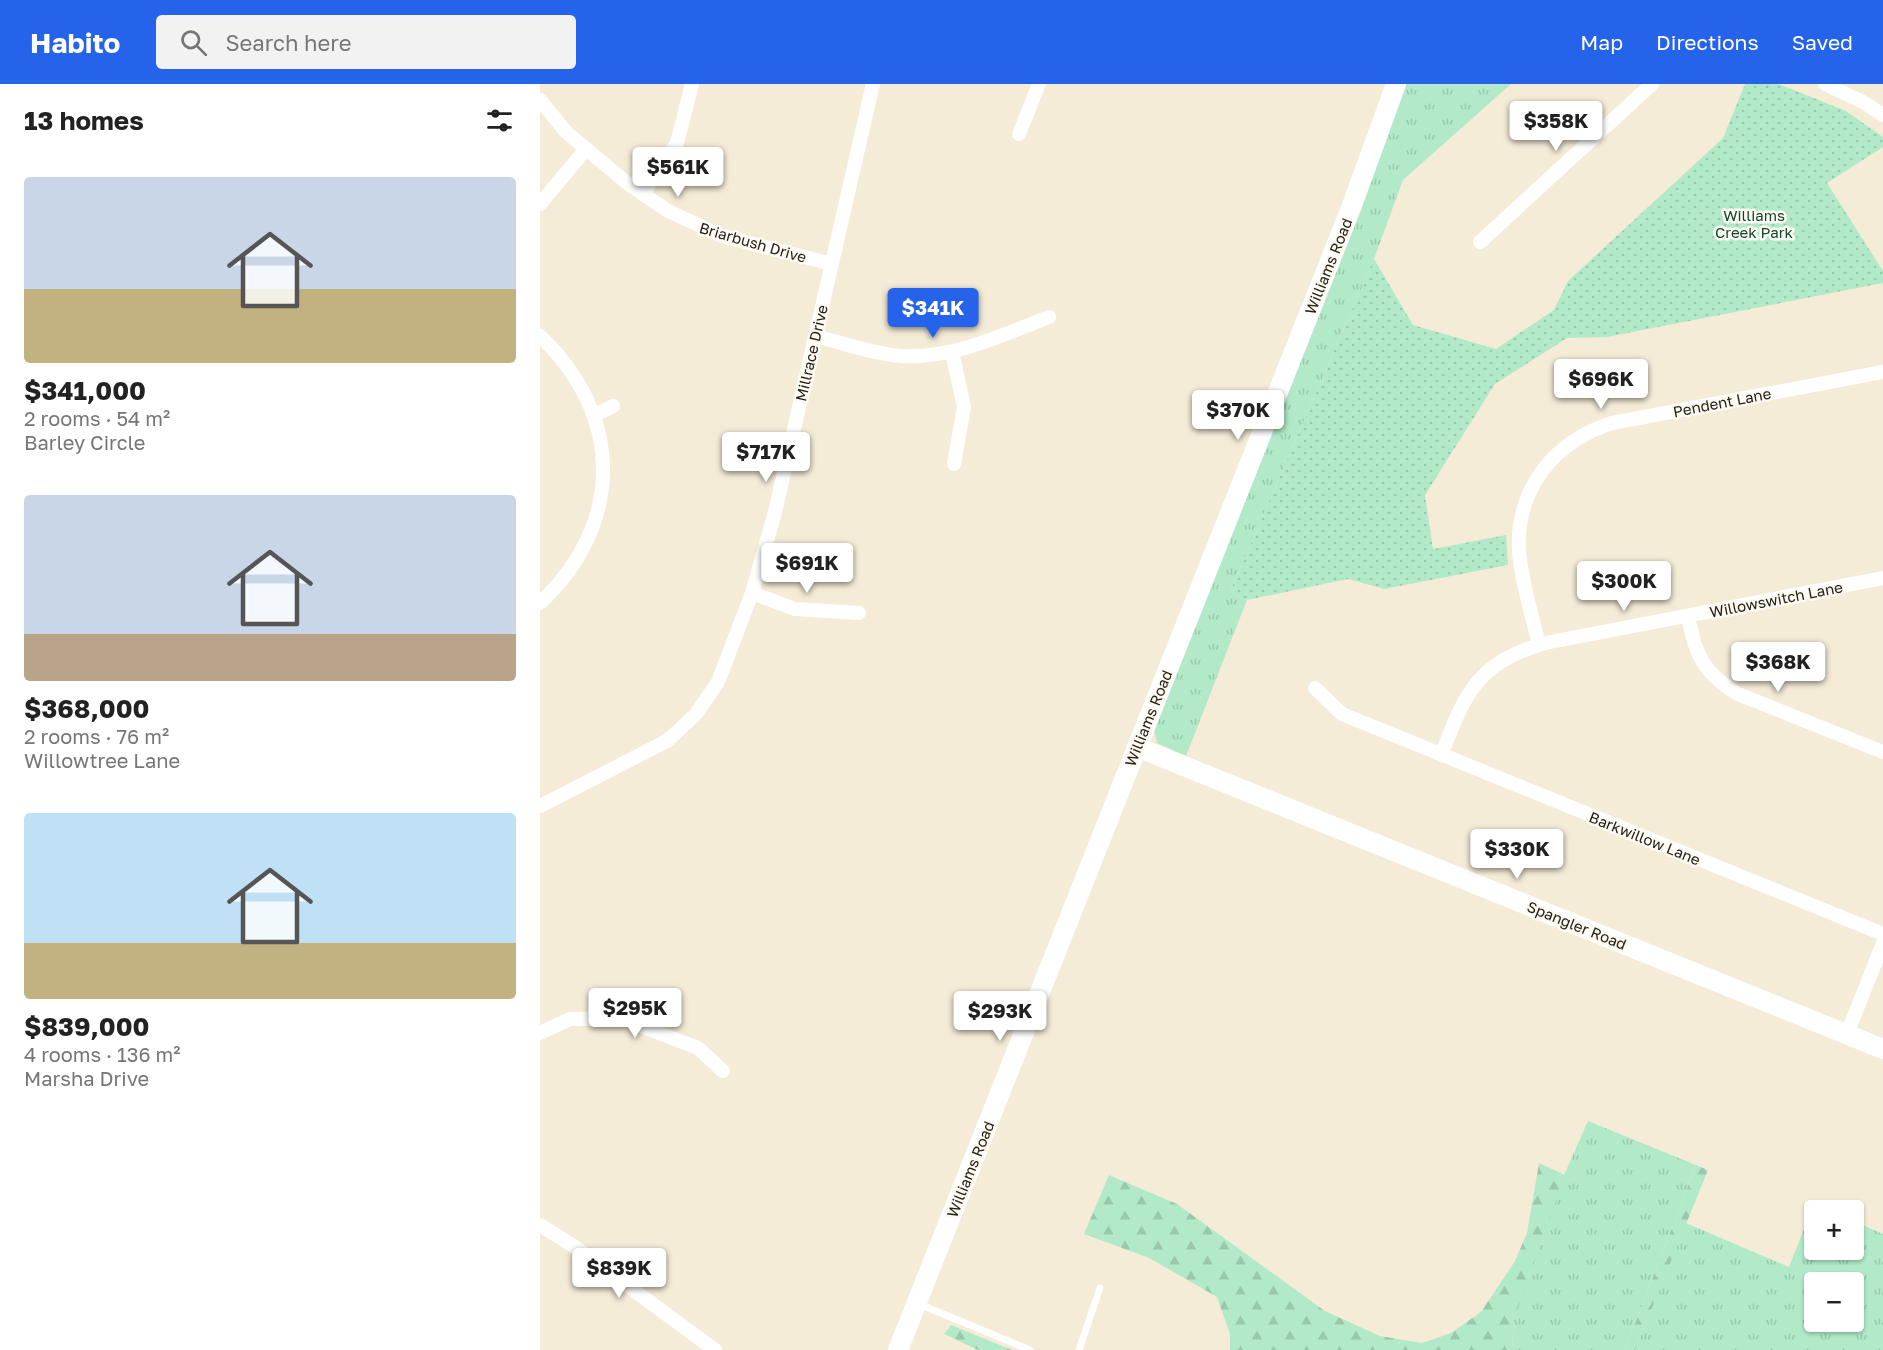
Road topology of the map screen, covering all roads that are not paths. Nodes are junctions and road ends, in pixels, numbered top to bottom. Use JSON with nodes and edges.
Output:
{"nodes":[{"id":1,"x":692,"y":84,"type":"edge"},
{"id":2,"x":873,"y":84,"type":"edge"},
{"id":3,"x":1039,"y":84,"type":"edge"},
{"id":4,"x":1396,"y":84,"type":"edge"},
{"id":5,"x":1652,"y":84,"type":"edge"},
{"id":6,"x":1825,"y":84,"type":"edge"},
{"id":7,"x":540,"y":100,"type":"edge"},
{"id":8,"x":1883,"y":115,"type":"edge"},
{"id":9,"x":1019,"y":134,"type":"dead end"},
{"id":10,"x":586,"y":149,"type":"junction"},
{"id":11,"x":643,"y":194,"type":"junction"},
{"id":12,"x":540,"y":204,"type":"edge"},
{"id":13,"x":1480,"y":243,"type":"dead end"},
{"id":14,"x":831,"y":264,"type":"junction"},
{"id":15,"x":1049,"y":317,"type":"dead end"},
{"id":16,"x":540,"y":336,"type":"edge"},
{"id":17,"x":815,"y":336,"type":"junction"},
{"id":18,"x":952,"y":352,"type":"junction"},
{"id":19,"x":1883,"y":372,"type":"edge"},
{"id":20,"x":613,"y":406,"type":"dead end"},
{"id":21,"x":594,"y":415,"type":"junction"},
{"id":22,"x":954,"y":464,"type":"dead end"},
{"id":23,"x":1883,"y":578,"type":"edge"},
{"id":24,"x":752,"y":593,"type":"junction"},
{"id":25,"x":540,"y":603,"type":"edge"},
{"id":26,"x":859,"y":613,"type":"dead end"},
{"id":27,"x":1688,"y":616,"type":"junction"},
{"id":28,"x":1539,"y":645,"type":"junction"},
{"id":29,"x":1315,"y":688,"type":"dead end"},
{"id":30,"x":1137,"y":747,"type":"junction"},
{"id":31,"x":1883,"y":752,"type":"edge"},
{"id":32,"x":1441,"y":755,"type":"junction"},
{"id":33,"x":540,"y":806,"type":"edge"},
{"id":34,"x":1883,"y":934,"type":"edge"},
{"id":35,"x":1883,"y":943,"type":"edge"},
{"id":36,"x":540,"y":1033,"type":"edge"},
{"id":37,"x":1847,"y":1034,"type":"junction"},
{"id":38,"x":1883,"y":1049,"type":"edge"},
{"id":39,"x":723,"y":1071,"type":"dead end"},
{"id":40,"x":540,"y":1225,"type":"edge"},
{"id":41,"x":1100,"y":1288,"type":"dead end"},
{"id":42,"x":917,"y":1303,"type":"junction"},
{"id":43,"x":715,"y":1350,"type":"edge"},
{"id":44,"x":898,"y":1350,"type":"edge"},
{"id":45,"x":1030,"y":1350,"type":"edge"},
{"id":46,"x":1078,"y":1350,"type":"edge"}],
"edges":[{"from":1,"to":11,"type":"street"},
{"from":2,"to":14,"type":"street","name":"Millrace Drive"},
{"from":3,"to":9,"type":"street"},
{"from":4,"to":30,"type":"main road","name":"Williams Road"},
{"from":5,"to":13,"type":"street"},
{"from":6,"to":8,"type":"street"},
{"from":7,"to":10,"type":"street","name":"Briarbush Drive"},
{"from":10,"to":11,"type":"street","name":"Briarbush Drive"},
{"from":10,"to":12,"type":"street"},
{"from":11,"to":14,"type":"street","name":"Briarbush Drive"},
{"from":14,"to":17,"type":"street","name":"Millrace Drive"},
{"from":15,"to":18,"type":"street"},
{"from":16,"to":21,"type":"street"},
{"from":17,"to":18,"type":"street"},
{"from":17,"to":24,"type":"street","name":"Millrace Drive"},
{"from":18,"to":22,"type":"street"},
{"from":19,"to":28,"type":"street","name":"Pendent Lane"},
{"from":20,"to":21,"type":"street"},
{"from":21,"to":25,"type":"street"},
{"from":23,"to":27,"type":"street","name":"Willowswitch Lane"},
{"from":24,"to":26,"type":"street"},
{"from":24,"to":33,"type":"street","name":"Millrace Drive"},
{"from":27,"to":28,"type":"street","name":"Willowswitch Lane"},
{"from":27,"to":31,"type":"street"},
{"from":28,"to":32,"type":"street","name":"Willowswitch Lane"},
{"from":29,"to":32,"type":"street","name":"Barkwillow Lane"},
{"from":30,"to":37,"type":"main road","name":"Spangler Road"},
{"from":30,"to":42,"type":"main road","name":"Williams Road"},
{"from":32,"to":34,"type":"street","name":"Barkwillow Lane"},
{"from":35,"to":37,"type":"street"},
{"from":36,"to":39,"type":"street"},
{"from":37,"to":38,"type":"main road","name":"Spangler Road"},
{"from":40,"to":43,"type":"street"},
{"from":41,"to":46,"type":"lane"},
{"from":42,"to":44,"type":"main road","name":"Williams Road"},
{"from":42,"to":45,"type":"lane"}]}
